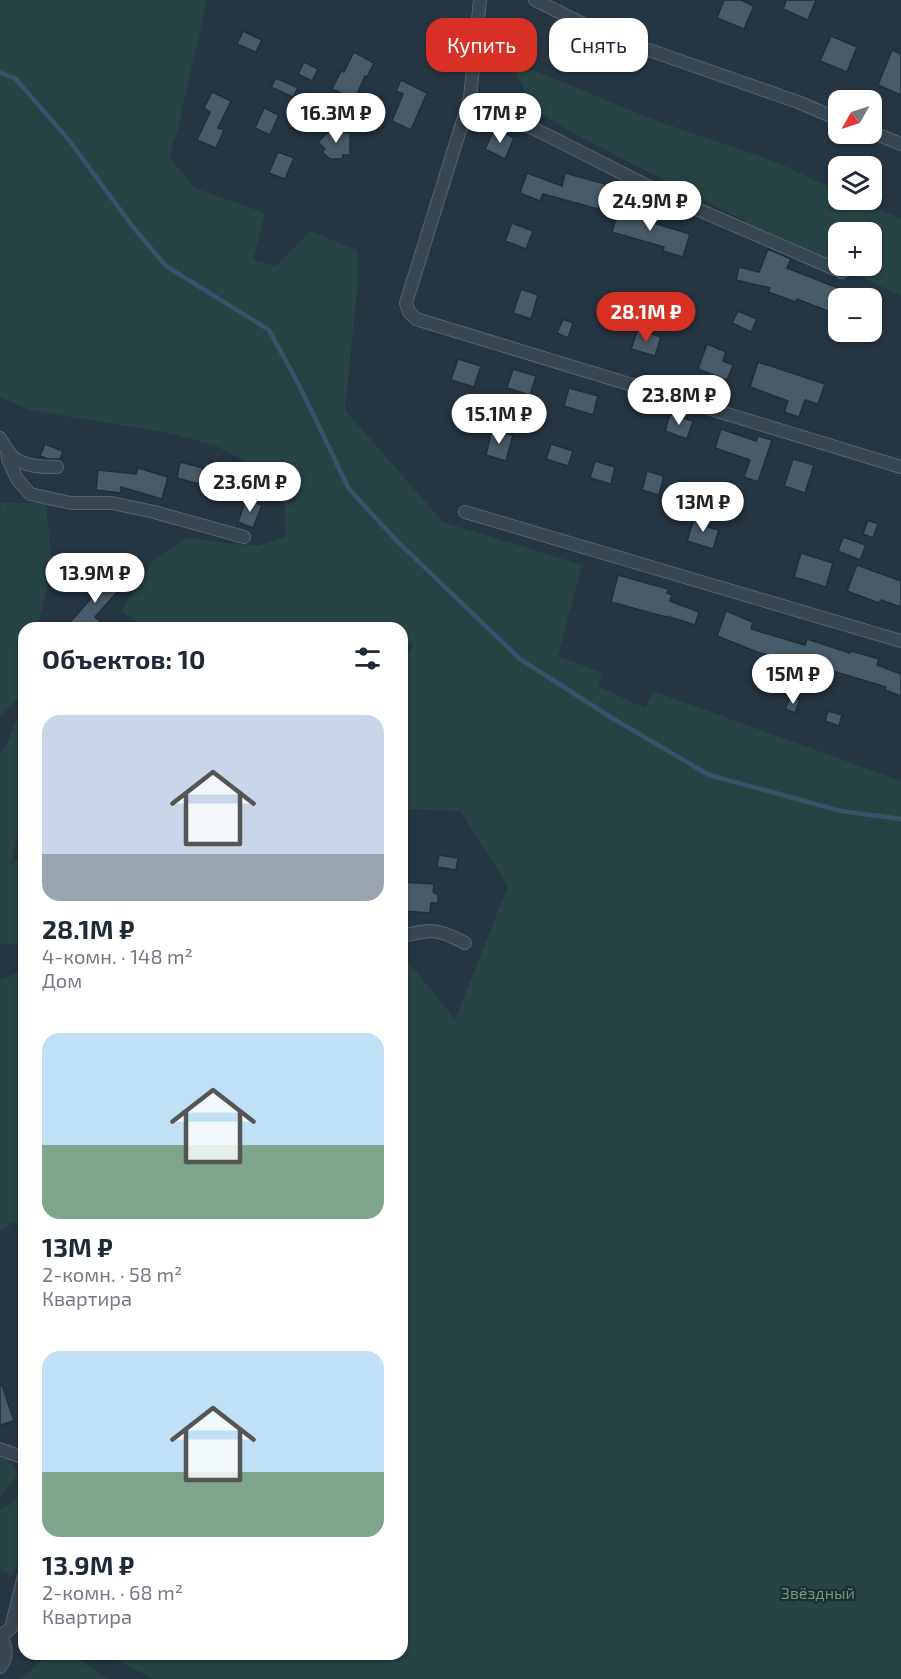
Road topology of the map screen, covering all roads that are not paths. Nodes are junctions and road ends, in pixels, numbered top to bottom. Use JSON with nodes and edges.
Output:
{"nodes":[{"id":1,"x":480,"y":0,"type":"edge"},
{"id":2,"x":535,"y":0,"type":"edge"},
{"id":3,"x":470,"y":98,"type":"junction"},
{"id":4,"x":828,"y":115,"type":"edge"},
{"id":5,"x":882,"y":136,"type":"edge"},
{"id":6,"x":901,"y":144,"type":"edge"},
{"id":7,"x":828,"y":266,"type":"edge"},
{"id":8,"x":3,"y":443,"type":"edge"},
{"id":9,"x":57,"y":467,"type":"dead end"},
{"id":10,"x":901,"y":467,"type":"edge"},
{"id":11,"x":465,"y":512,"type":"dead end"},
{"id":12,"x":244,"y":537,"type":"dead end"},
{"id":13,"x":901,"y":640,"type":"edge"},
{"id":14,"x":408,"y":935,"type":"edge"},
{"id":15,"x":465,"y":943,"type":"dead end"},
{"id":16,"x":0,"y":1449,"type":"edge"},
{"id":17,"x":18,"y":1456,"type":"edge"},
{"id":18,"x":18,"y":1600,"type":"edge"},
{"id":19,"x":1,"y":1636,"type":"edge"},
{"id":20,"x":0,"y":1667,"type":"edge"}],
"edges":[{"from":1,"to":3,"type":"street"},
{"from":2,"to":4,"type":"street"},
{"from":3,"to":7,"type":"street"},
{"from":3,"to":10,"type":"street"},
{"from":5,"to":6,"type":"street"},
{"from":8,"to":9,"type":"street"},
{"from":8,"to":12,"type":"street"},
{"from":11,"to":13,"type":"street"},
{"from":14,"to":15,"type":"street"},
{"from":16,"to":17,"type":"street"},
{"from":18,"to":19,"type":"street"},
{"from":19,"to":20,"type":"street"}]}
